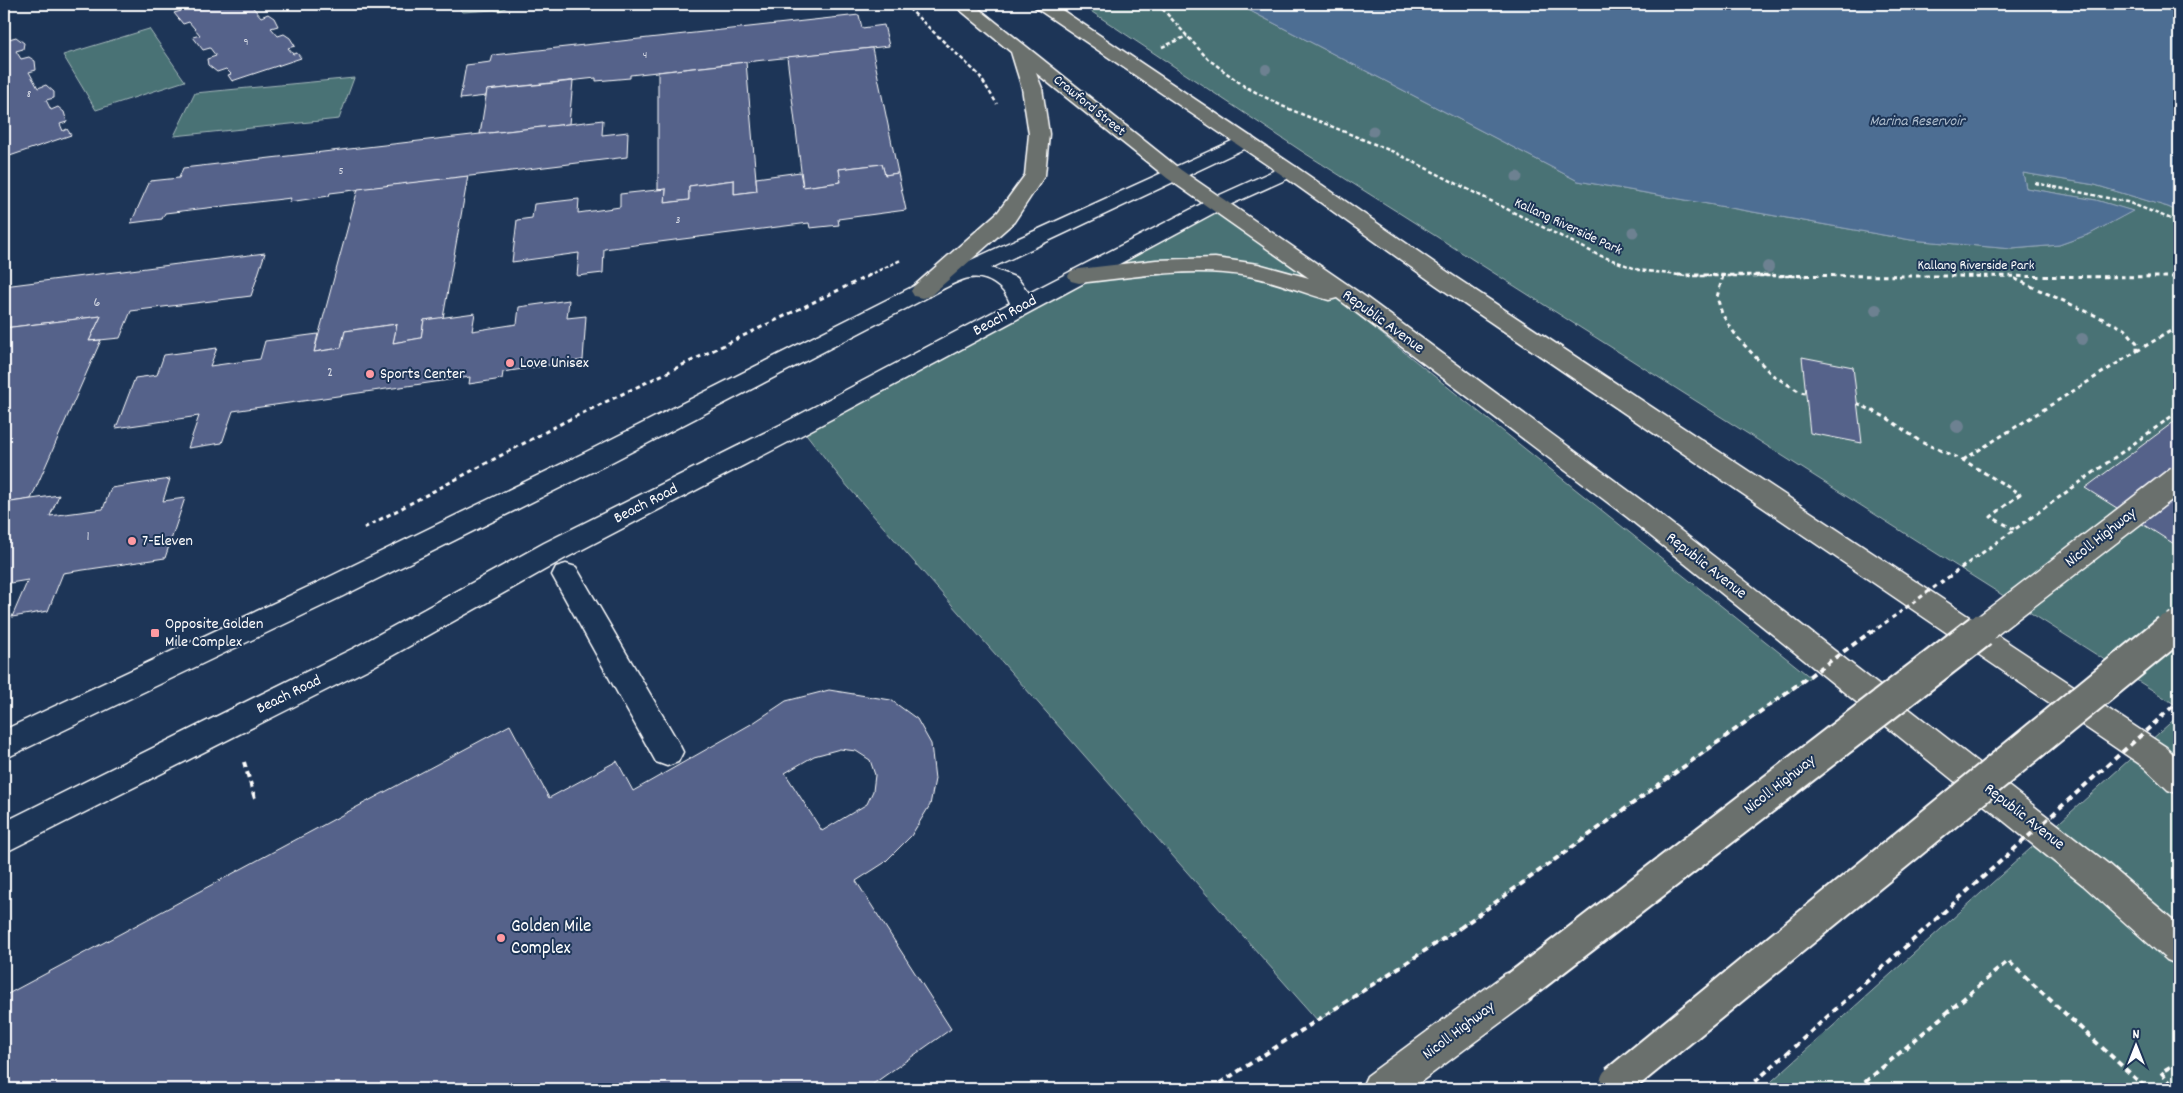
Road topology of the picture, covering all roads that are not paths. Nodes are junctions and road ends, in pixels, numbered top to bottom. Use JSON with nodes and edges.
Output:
{"nodes":[{"id":1,"x":962,"y":4,"type":"edge"},
{"id":2,"x":1042,"y":4,"type":"edge"},
{"id":3,"x":1019,"y":49,"type":"junction"},
{"id":4,"x":1245,"y":141,"type":"junction"},
{"id":5,"x":1289,"y":171,"type":"junction"},
{"id":6,"x":1174,"y":174,"type":"junction"},
{"id":7,"x":1218,"y":203,"type":"junction"},
{"id":8,"x":967,"y":270,"type":"junction"},
{"id":9,"x":1078,"y":276,"type":"junction"},
{"id":10,"x":922,"y":291,"type":"junction"},
{"id":11,"x":1359,"y":303,"type":"junction"},
{"id":12,"x":1023,"y":307,"type":"junction"},
{"id":13,"x":2179,"y":478,"type":"edge"},
{"id":14,"x":566,"y":575,"type":"dead end"},
{"id":15,"x":2179,"y":623,"type":"edge"},
{"id":16,"x":4,"y":746,"type":"edge"},
{"id":17,"x":667,"y":752,"type":"dead end"},
{"id":18,"x":2179,"y":780,"type":"edge"},
{"id":19,"x":4,"y":838,"type":"edge"},
{"id":20,"x":2179,"y":948,"type":"edge"},
{"id":21,"x":1612,"y":1086,"type":"edge"},
{"id":22,"x":1380,"y":1089,"type":"edge"}],
"edges":[{"from":1,"to":3,"type":"main road","name":"Crawford Street"},
{"from":2,"to":4,"type":"main road"},
{"from":3,"to":6,"type":"main road","name":"Crawford Street"},
{"from":3,"to":10,"type":"main road"},
{"from":4,"to":5,"type":"main road"},
{"from":4,"to":6,"type":"main road"},
{"from":5,"to":7,"type":"main road","name":"Beach Road"},
{"from":5,"to":18,"type":"main road"},
{"from":6,"to":7,"type":"main road","name":"Crawford Street"},
{"from":6,"to":8,"type":"main road"},
{"from":7,"to":9,"type":"main road","name":"Beach Road"},
{"from":7,"to":11,"type":"main road","name":"Republic Avenue"},
{"from":8,"to":10,"type":"main road"},
{"from":8,"to":12,"type":"main road"},
{"from":9,"to":11,"type":"main road"},
{"from":9,"to":12,"type":"main road","name":"Beach Road"},
{"from":10,"to":16,"type":"main road"},
{"from":11,"to":20,"type":"main road","name":"Republic Avenue"},
{"from":12,"to":19,"type":"main road","name":"Beach Road"},
{"from":13,"to":22,"type":"main road","name":"Nicoll Highway","bridge":true},
{"from":14,"to":17,"type":"main road"},
{"from":15,"to":21,"type":"main road","bridge":true}]}
